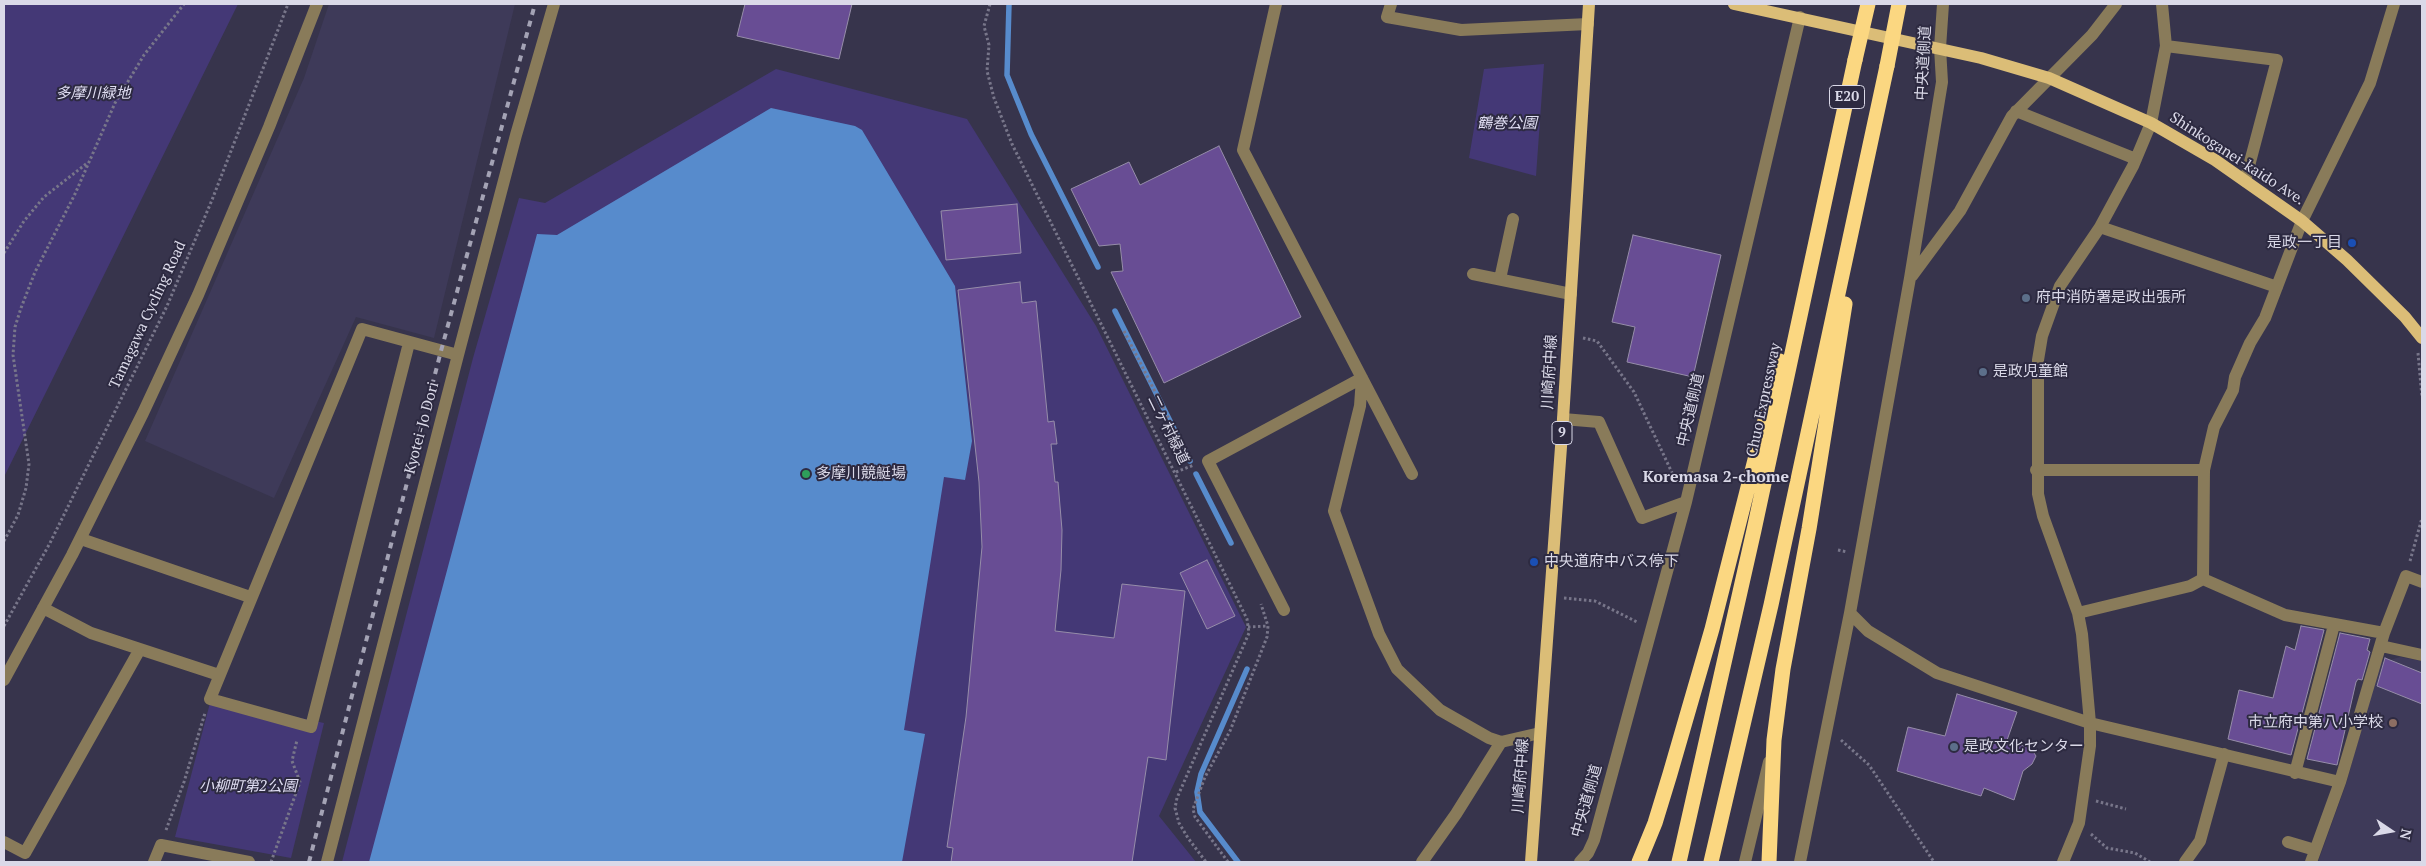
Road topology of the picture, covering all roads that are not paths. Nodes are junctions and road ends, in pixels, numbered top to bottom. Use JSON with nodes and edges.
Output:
{"nodes":[{"id":1,"x":317,"y":4,"type":"edge"},
{"id":2,"x":554,"y":4,"type":"edge"},
{"id":3,"x":1276,"y":4,"type":"edge"},
{"id":4,"x":1391,"y":4,"type":"edge"},
{"id":5,"x":1589,"y":4,"type":"edge"},
{"id":6,"x":1734,"y":4,"type":"edge"},
{"id":7,"x":1868,"y":4,"type":"edge"},
{"id":8,"x":1900,"y":4,"type":"edge"},
{"id":9,"x":1943,"y":4,"type":"edge"},
{"id":10,"x":2116,"y":4,"type":"edge"},
{"id":11,"x":2162,"y":4,"type":"edge"},
{"id":12,"x":2394,"y":4,"type":"edge"},
{"id":13,"x":1800,"y":17,"type":"junction"},
{"id":14,"x":1588,"y":24,"type":"junction"},
{"id":15,"x":2166,"y":46,"type":"junction"},
{"id":16,"x":1940,"y":48,"type":"junction"},
{"id":17,"x":2049,"y":78,"type":"junction"},
{"id":18,"x":2016,"y":111,"type":"junction"},
{"id":19,"x":2151,"y":123,"type":"junction"},
{"id":20,"x":1873,"y":128,"type":"junction"},
{"id":21,"x":1838,"y":134,"type":"junction"},
{"id":22,"x":2136,"y":158,"type":"junction"},
{"id":23,"x":2246,"y":181,"type":"junction"},
{"id":24,"x":1513,"y":219,"type":"dead end"},
{"id":25,"x":2302,"y":221,"type":"junction"},
{"id":26,"x":2100,"y":227,"type":"junction"},
{"id":27,"x":1472,"y":274,"type":"dead end"},
{"id":28,"x":1910,"y":278,"type":"junction"},
{"id":29,"x":1500,"y":280,"type":"junction"},
{"id":30,"x":2277,"y":287,"type":"junction"},
{"id":31,"x":1571,"y":294,"type":"junction"},
{"id":32,"x":2419,"y":334,"type":"edge"},
{"id":33,"x":409,"y":343,"type":"junction"},
{"id":34,"x":458,"y":355,"type":"junction"},
{"id":35,"x":1362,"y":378,"type":"junction"},
{"id":36,"x":1564,"y":419,"type":"junction"},
{"id":37,"x":2036,"y":470,"type":"junction"},
{"id":38,"x":2204,"y":470,"type":"junction"},
{"id":39,"x":1412,"y":474,"type":"dead end"},
{"id":40,"x":1686,"y":502,"type":"junction"},
{"id":41,"x":81,"y":539,"type":"junction"},
{"id":42,"x":2203,"y":579,"type":"junction"},
{"id":43,"x":2422,"y":582,"type":"edge"},
{"id":44,"x":250,"y":597,"type":"junction"},
{"id":45,"x":43,"y":608,"type":"junction"},
{"id":46,"x":1284,"y":610,"type":"dead end"},
{"id":47,"x":1850,"y":613,"type":"junction"},
{"id":48,"x":2078,"y":613,"type":"junction"},
{"id":49,"x":2334,"y":625,"type":"junction"},
{"id":50,"x":2384,"y":633,"type":"junction"},
{"id":51,"x":2380,"y":646,"type":"junction"},
{"id":52,"x":140,"y":649,"type":"junction"},
{"id":53,"x":2422,"y":655,"type":"edge"},
{"id":54,"x":219,"y":675,"type":"junction"},
{"id":55,"x":4,"y":680,"type":"edge"},
{"id":56,"x":2090,"y":723,"type":"junction"},
{"id":57,"x":1540,"y":733,"type":"junction"},
{"id":58,"x":1774,"y":740,"type":"junction"},
{"id":59,"x":1501,"y":742,"type":"junction"},
{"id":60,"x":2224,"y":754,"type":"junction"},
{"id":61,"x":2295,"y":773,"type":"junction"},
{"id":62,"x":2340,"y":782,"type":"junction"},
{"id":63,"x":1655,"y":823,"type":"junction"},
{"id":64,"x":4,"y":842,"type":"edge"},
{"id":65,"x":2288,"y":842,"type":"dead end"},
{"id":66,"x":2315,"y":850,"type":"junction"},
{"id":67,"x":154,"y":862,"type":"edge"},
{"id":68,"x":249,"y":862,"type":"edge"},
{"id":69,"x":327,"y":862,"type":"edge"},
{"id":70,"x":1422,"y":862,"type":"edge"},
{"id":71,"x":1531,"y":862,"type":"edge"},
{"id":72,"x":1580,"y":862,"type":"edge"},
{"id":73,"x":1638,"y":862,"type":"edge"},
{"id":74,"x":1646,"y":862,"type":"edge"},
{"id":75,"x":1679,"y":862,"type":"edge"},
{"id":76,"x":1711,"y":862,"type":"edge"},
{"id":77,"x":1745,"y":862,"type":"edge"},
{"id":78,"x":1769,"y":862,"type":"edge"},
{"id":79,"x":1800,"y":862,"type":"edge"},
{"id":80,"x":2063,"y":862,"type":"edge"},
{"id":81,"x":2185,"y":862,"type":"edge"},
{"id":82,"x":2311,"y":862,"type":"edge"}],
"edges":[{"from":1,"to":41,"type":"street"},
{"from":2,"to":34,"type":"street","name":"Kyotei-Jo Dori"},
{"from":3,"to":35,"type":"street"},
{"from":4,"to":14,"type":"street"},
{"from":5,"to":14,"type":"main road","name":"川崎府中線","number":"9"},
{"from":6,"to":13,"type":"main road","name":"Shinkoganei-kaido Ave."},
{"from":7,"to":21,"type":"highway","name":"Chuo Expressway","number":"E20","bridge":true},
{"from":8,"to":20,"type":"highway","number":"E20","bridge":true},
{"from":9,"to":16,"type":"street","name":"中央道側道"},
{"from":10,"to":17,"type":"street"},
{"from":11,"to":15,"type":"street"},
{"from":12,"to":25,"type":"street"},
{"from":13,"to":16,"type":"main road","name":"Shinkoganei-kaido Ave."},
{"from":13,"to":40,"type":"street","name":"中央道側道"},
{"from":14,"to":31,"type":"main road","name":"川崎府中線","number":"9"},
{"from":15,"to":19,"type":"street"},
{"from":15,"to":23,"type":"street"},
{"from":16,"to":17,"type":"main road","name":"Shinkoganei-kaido Ave."},
{"from":16,"to":28,"type":"street","name":"中央道側道"},
{"from":17,"to":18,"type":"street"},
{"from":17,"to":19,"type":"main road","name":"Shinkoganei-kaido Ave."},
{"from":18,"to":22,"type":"street"},
{"from":18,"to":28,"type":"street"},
{"from":19,"to":22,"type":"street"},
{"from":19,"to":23,"type":"main road","name":"Shinkoganei-kaido Ave."},
{"from":20,"to":58,"type":"highway"},
{"from":20,"to":76,"type":"highway","number":"E20"},
{"from":21,"to":63,"type":"highway"},
{"from":21,"to":75,"type":"highway","name":"Chuo Expressway","number":"E20"},
{"from":22,"to":26,"type":"street"},
{"from":23,"to":25,"type":"main road","name":"Shinkoganei-kaido Ave."},
{"from":24,"to":29,"type":"street"},
{"from":25,"to":30,"type":"street"},
{"from":25,"to":32,"type":"main road","name":"Shinkoganei-kaido Ave."},
{"from":26,"to":30,"type":"street"},
{"from":26,"to":37,"type":"street"},
{"from":27,"to":29,"type":"street"},
{"from":28,"to":47,"type":"street","name":"中央道側道"},
{"from":29,"to":31,"type":"street"},
{"from":30,"to":38,"type":"street"},
{"from":31,"to":36,"type":"main road","name":"川崎府中線","number":"9"},
{"from":33,"to":34,"type":"street"},
{"from":33,"to":44,"type":"street"},
{"from":33,"to":54,"type":"street"},
{"from":34,"to":69,"type":"street","name":"Kyotei-Jo Dori"},
{"from":35,"to":39,"type":"street"},
{"from":35,"to":46,"type":"street"},
{"from":35,"to":59,"type":"street"},
{"from":36,"to":40,"type":"street"},
{"from":36,"to":57,"type":"main road","name":"川崎府中線","number":"9"},
{"from":37,"to":38,"type":"street"},
{"from":37,"to":48,"type":"street"},
{"from":38,"to":42,"type":"street"},
{"from":40,"to":72,"type":"street","name":"中央道側道"},
{"from":41,"to":44,"type":"street"},
{"from":41,"to":45,"type":"street"},
{"from":42,"to":48,"type":"street"},
{"from":42,"to":49,"type":"street"},
{"from":43,"to":50,"type":"street"},
{"from":44,"to":54,"type":"street"},
{"from":45,"to":52,"type":"street"},
{"from":45,"to":55,"type":"street"},
{"from":47,"to":56,"type":"street"},
{"from":47,"to":79,"type":"street","name":"中央道側道"},
{"from":48,"to":56,"type":"street"},
{"from":49,"to":50,"type":"street"},
{"from":49,"to":61,"type":"street"},
{"from":50,"to":51,"type":"street"},
{"from":51,"to":53,"type":"street"},
{"from":51,"to":62,"type":"street"},
{"from":52,"to":54,"type":"street"},
{"from":52,"to":64,"type":"street"},
{"from":56,"to":60,"type":"street"},
{"from":56,"to":80,"type":"street"},
{"from":57,"to":59,"type":"street"},
{"from":57,"to":71,"type":"main road","name":"川崎府中線","number":"9"},
{"from":58,"to":77,"type":"street"},
{"from":58,"to":78,"type":"highway"},
{"from":59,"to":70,"type":"street"},
{"from":60,"to":61,"type":"street"},
{"from":60,"to":81,"type":"street"},
{"from":61,"to":62,"type":"street"},
{"from":62,"to":66,"type":"street"},
{"from":63,"to":73,"type":"highway"},
{"from":63,"to":74,"type":"street"},
{"from":65,"to":66,"type":"street"},
{"from":66,"to":82,"type":"street"},
{"from":67,"to":68,"type":"street"}]}
